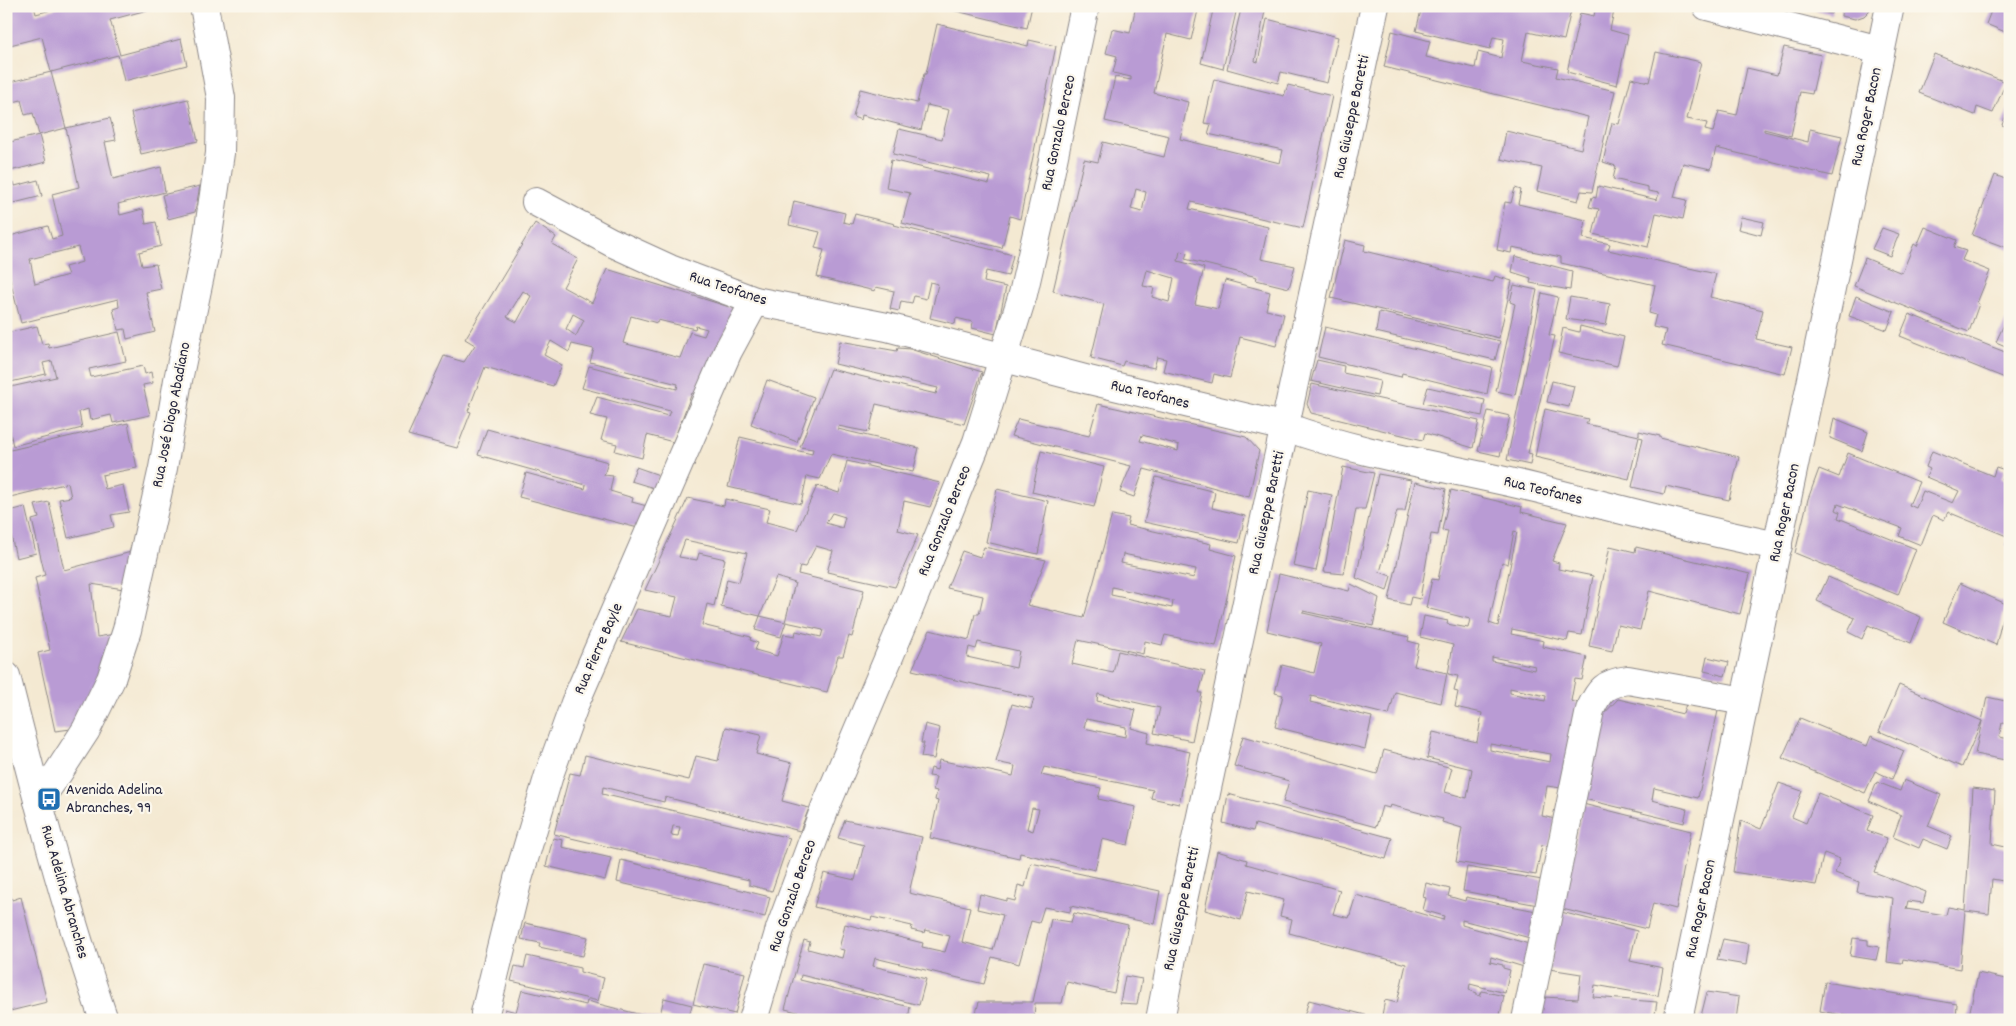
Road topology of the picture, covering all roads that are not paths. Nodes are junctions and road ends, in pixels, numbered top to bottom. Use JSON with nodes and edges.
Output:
{"nodes":[{"id":1,"x":204,"y":6,"type":"edge"},
{"id":2,"x":1085,"y":6,"type":"edge"},
{"id":3,"x":1376,"y":6,"type":"edge"},
{"id":4,"x":1707,"y":6,"type":"edge"},
{"id":5,"x":1890,"y":6,"type":"edge"},
{"id":6,"x":1880,"y":50,"type":"junction"},
{"id":7,"x":536,"y":202,"type":"dead end"},
{"id":8,"x":755,"y":301,"type":"junction"},
{"id":9,"x":1004,"y":358,"type":"junction"},
{"id":10,"x":1286,"y":427,"type":"junction"},
{"id":11,"x":1778,"y":546,"type":"junction"},
{"id":12,"x":6,"y":676,"type":"edge"},
{"id":13,"x":1744,"y":701,"type":"junction"},
{"id":14,"x":38,"y":801,"type":"junction"},
{"id":15,"x":485,"y":1013,"type":"dead end"},
{"id":16,"x":104,"y":1020,"type":"edge"},
{"id":17,"x":753,"y":1020,"type":"edge"},
{"id":18,"x":1160,"y":1020,"type":"edge"},
{"id":19,"x":1526,"y":1020,"type":"edge"},
{"id":20,"x":1678,"y":1020,"type":"edge"}],
"edges":[{"from":1,"to":14,"type":"street","name":"Rua José Diogo Abadiano"},
{"from":2,"to":9,"type":"street","name":"Rua Gonzalo Berceo"},
{"from":3,"to":10,"type":"street","name":"Rua Giuseppe Baretti"},
{"from":4,"to":6,"type":"street"},
{"from":5,"to":6,"type":"street","name":"Rua Roger Bacon"},
{"from":6,"to":11,"type":"street","name":"Rua Roger Bacon"},
{"from":7,"to":8,"type":"street","name":"Rua Teofanes"},
{"from":8,"to":9,"type":"street","name":"Rua Teofanes"},
{"from":8,"to":15,"type":"street","name":"Rua Pierre Bayle"},
{"from":9,"to":10,"type":"street","name":"Rua Teofanes"},
{"from":9,"to":17,"type":"street","name":"Rua Gonzalo Berceo"},
{"from":10,"to":11,"type":"street","name":"Rua Teofanes"},
{"from":10,"to":18,"type":"street","name":"Rua Giuseppe Baretti"},
{"from":11,"to":13,"type":"street","name":"Rua Roger Bacon"},
{"from":12,"to":14,"type":"street","name":"Rua Adelina Abranches"},
{"from":13,"to":19,"type":"street"},
{"from":13,"to":20,"type":"street","name":"Rua Roger Bacon"},
{"from":14,"to":16,"type":"street","name":"Rua Adelina Abranches"}]}
